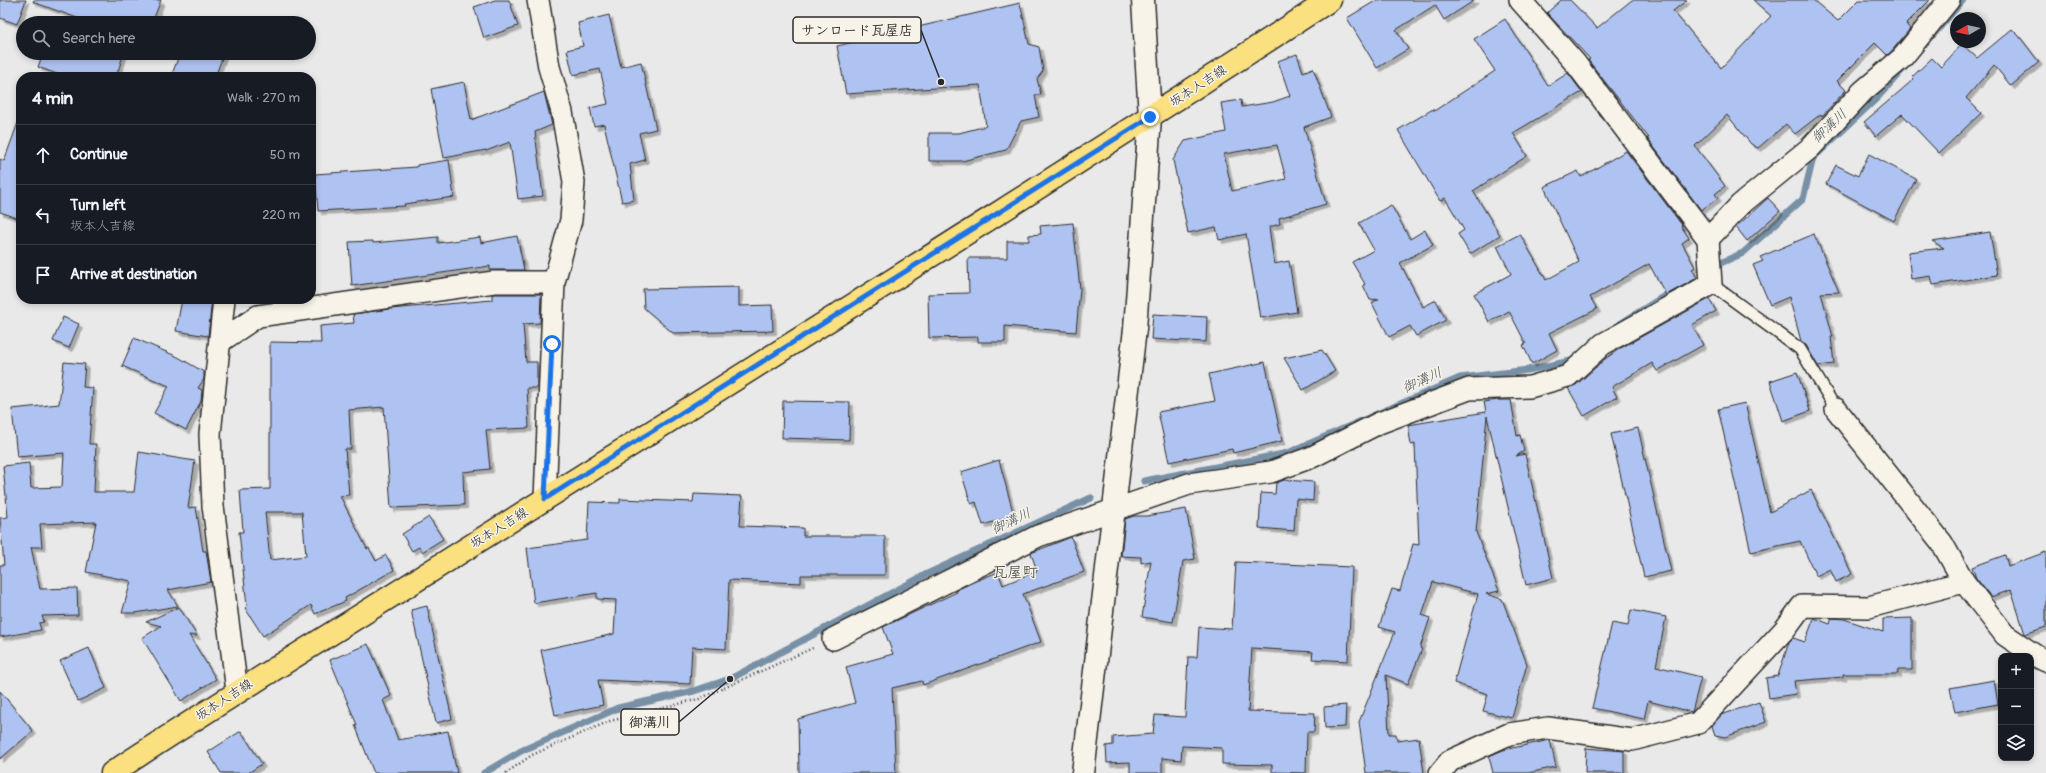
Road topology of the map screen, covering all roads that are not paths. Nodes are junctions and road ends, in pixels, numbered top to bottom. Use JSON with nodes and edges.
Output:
{"nodes":[{"id":1,"x":538,"y":0,"type":"edge"},
{"id":2,"x":1143,"y":0,"type":"edge"},
{"id":3,"x":1330,"y":0,"type":"edge"},
{"id":4,"x":1520,"y":0,"type":"edge"},
{"id":5,"x":1949,"y":0,"type":"edge"},
{"id":6,"x":1150,"y":117,"type":"junction"},
{"id":7,"x":1708,"y":239,"type":"junction"},
{"id":8,"x":554,"y":282,"type":"junction"},
{"id":9,"x":1710,"y":284,"type":"junction"},
{"id":10,"x":224,"y":304,"type":"edge"},
{"id":11,"x":221,"y":340,"type":"junction"},
{"id":12,"x":1836,"y":409,"type":"joint"},
{"id":13,"x":545,"y":499,"type":"junction"},
{"id":14,"x":1112,"y":510,"type":"junction"},
{"id":15,"x":1964,"y":582,"type":"junction"},
{"id":16,"x":833,"y":639,"type":"road end"},
{"id":17,"x":2043,"y":657,"type":"edge"},
{"id":18,"x":237,"y":691,"type":"junction"},
{"id":19,"x":112,"y":773,"type":"edge"},
{"id":20,"x":1083,"y":773,"type":"edge"},
{"id":21,"x":1440,"y":773,"type":"edge"}],
"edges":[{"from":1,"to":8,"type":"street"},
{"from":2,"to":6,"type":"street"},
{"from":3,"to":6,"type":"main road","name":"坂本人吉線"},
{"from":4,"to":7,"type":"street"},
{"from":5,"to":7,"type":"street"},
{"from":6,"to":13,"type":"main road","name":"坂本人吉線"},
{"from":6,"to":14,"type":"street"},
{"from":7,"to":9,"type":"street"},
{"from":8,"to":11,"type":"street"},
{"from":8,"to":13,"type":"street"},
{"from":9,"to":12,"type":"lane"},
{"from":9,"to":14,"type":"street"},
{"from":10,"to":11,"type":"street"},
{"from":11,"to":18,"type":"street"},
{"from":12,"to":15,"type":"street"},
{"from":13,"to":18,"type":"main road","name":"坂本人吉線"},
{"from":14,"to":16,"type":"street"},
{"from":14,"to":20,"type":"street"},
{"from":15,"to":17,"type":"street"},
{"from":15,"to":21,"type":"street"},
{"from":18,"to":19,"type":"main road","name":"坂本人吉線"}]}
